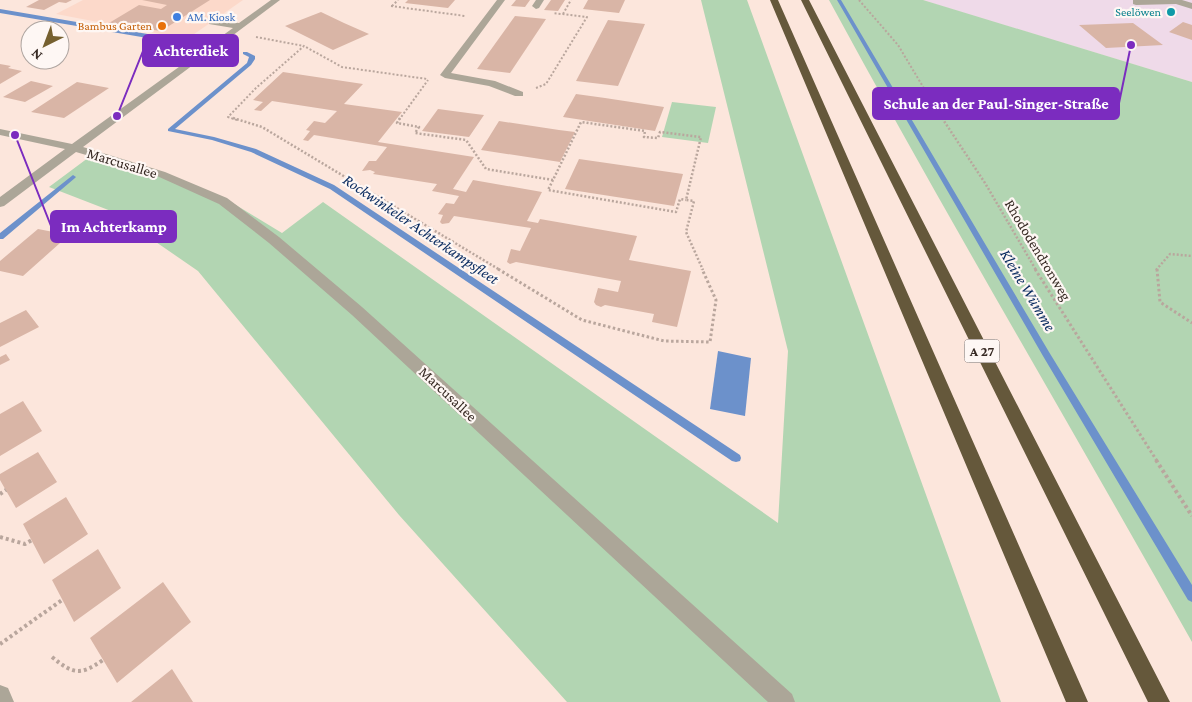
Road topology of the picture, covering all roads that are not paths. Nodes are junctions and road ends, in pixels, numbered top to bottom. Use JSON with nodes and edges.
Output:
{"nodes":[{"id":1,"x":276,"y":0,"type":"edge"},
{"id":2,"x":501,"y":0,"type":"edge"},
{"id":3,"x":774,"y":0,"type":"edge"},
{"id":4,"x":806,"y":0,"type":"edge"},
{"id":5,"x":1136,"y":2,"type":"dead end"},
{"id":6,"x":1192,"y":6,"type":"edge"},
{"id":7,"x":212,"y":22,"type":"dead end"},
{"id":8,"x":235,"y":29,"type":"junction"},
{"id":9,"x":519,"y":94,"type":"road end"},
{"id":10,"x":0,"y":132,"type":"edge"},
{"id":11,"x":74,"y":148,"type":"junction"},
{"id":12,"x":0,"y":203,"type":"edge"},
{"id":13,"x":0,"y":696,"type":"edge"},
{"id":14,"x":3,"y":702,"type":"edge"},
{"id":15,"x":784,"y":702,"type":"edge"},
{"id":16,"x":1077,"y":702,"type":"edge"},
{"id":17,"x":1159,"y":702,"type":"edge"}],
"edges":[{"from":1,"to":8,"type":"street"},
{"from":2,"to":9,"type":"street"},
{"from":3,"to":16,"type":"highway"},
{"from":4,"to":17,"type":"highway","number":"A 27"},
{"from":5,"to":6,"type":"street"},
{"from":7,"to":8,"type":"street"},
{"from":8,"to":11,"type":"street"},
{"from":10,"to":11,"type":"street","name":"Marcusallee"},
{"from":11,"to":12,"type":"street"},
{"from":11,"to":15,"type":"street","name":"Marcusallee"},
{"from":13,"to":14,"type":"street"}]}
